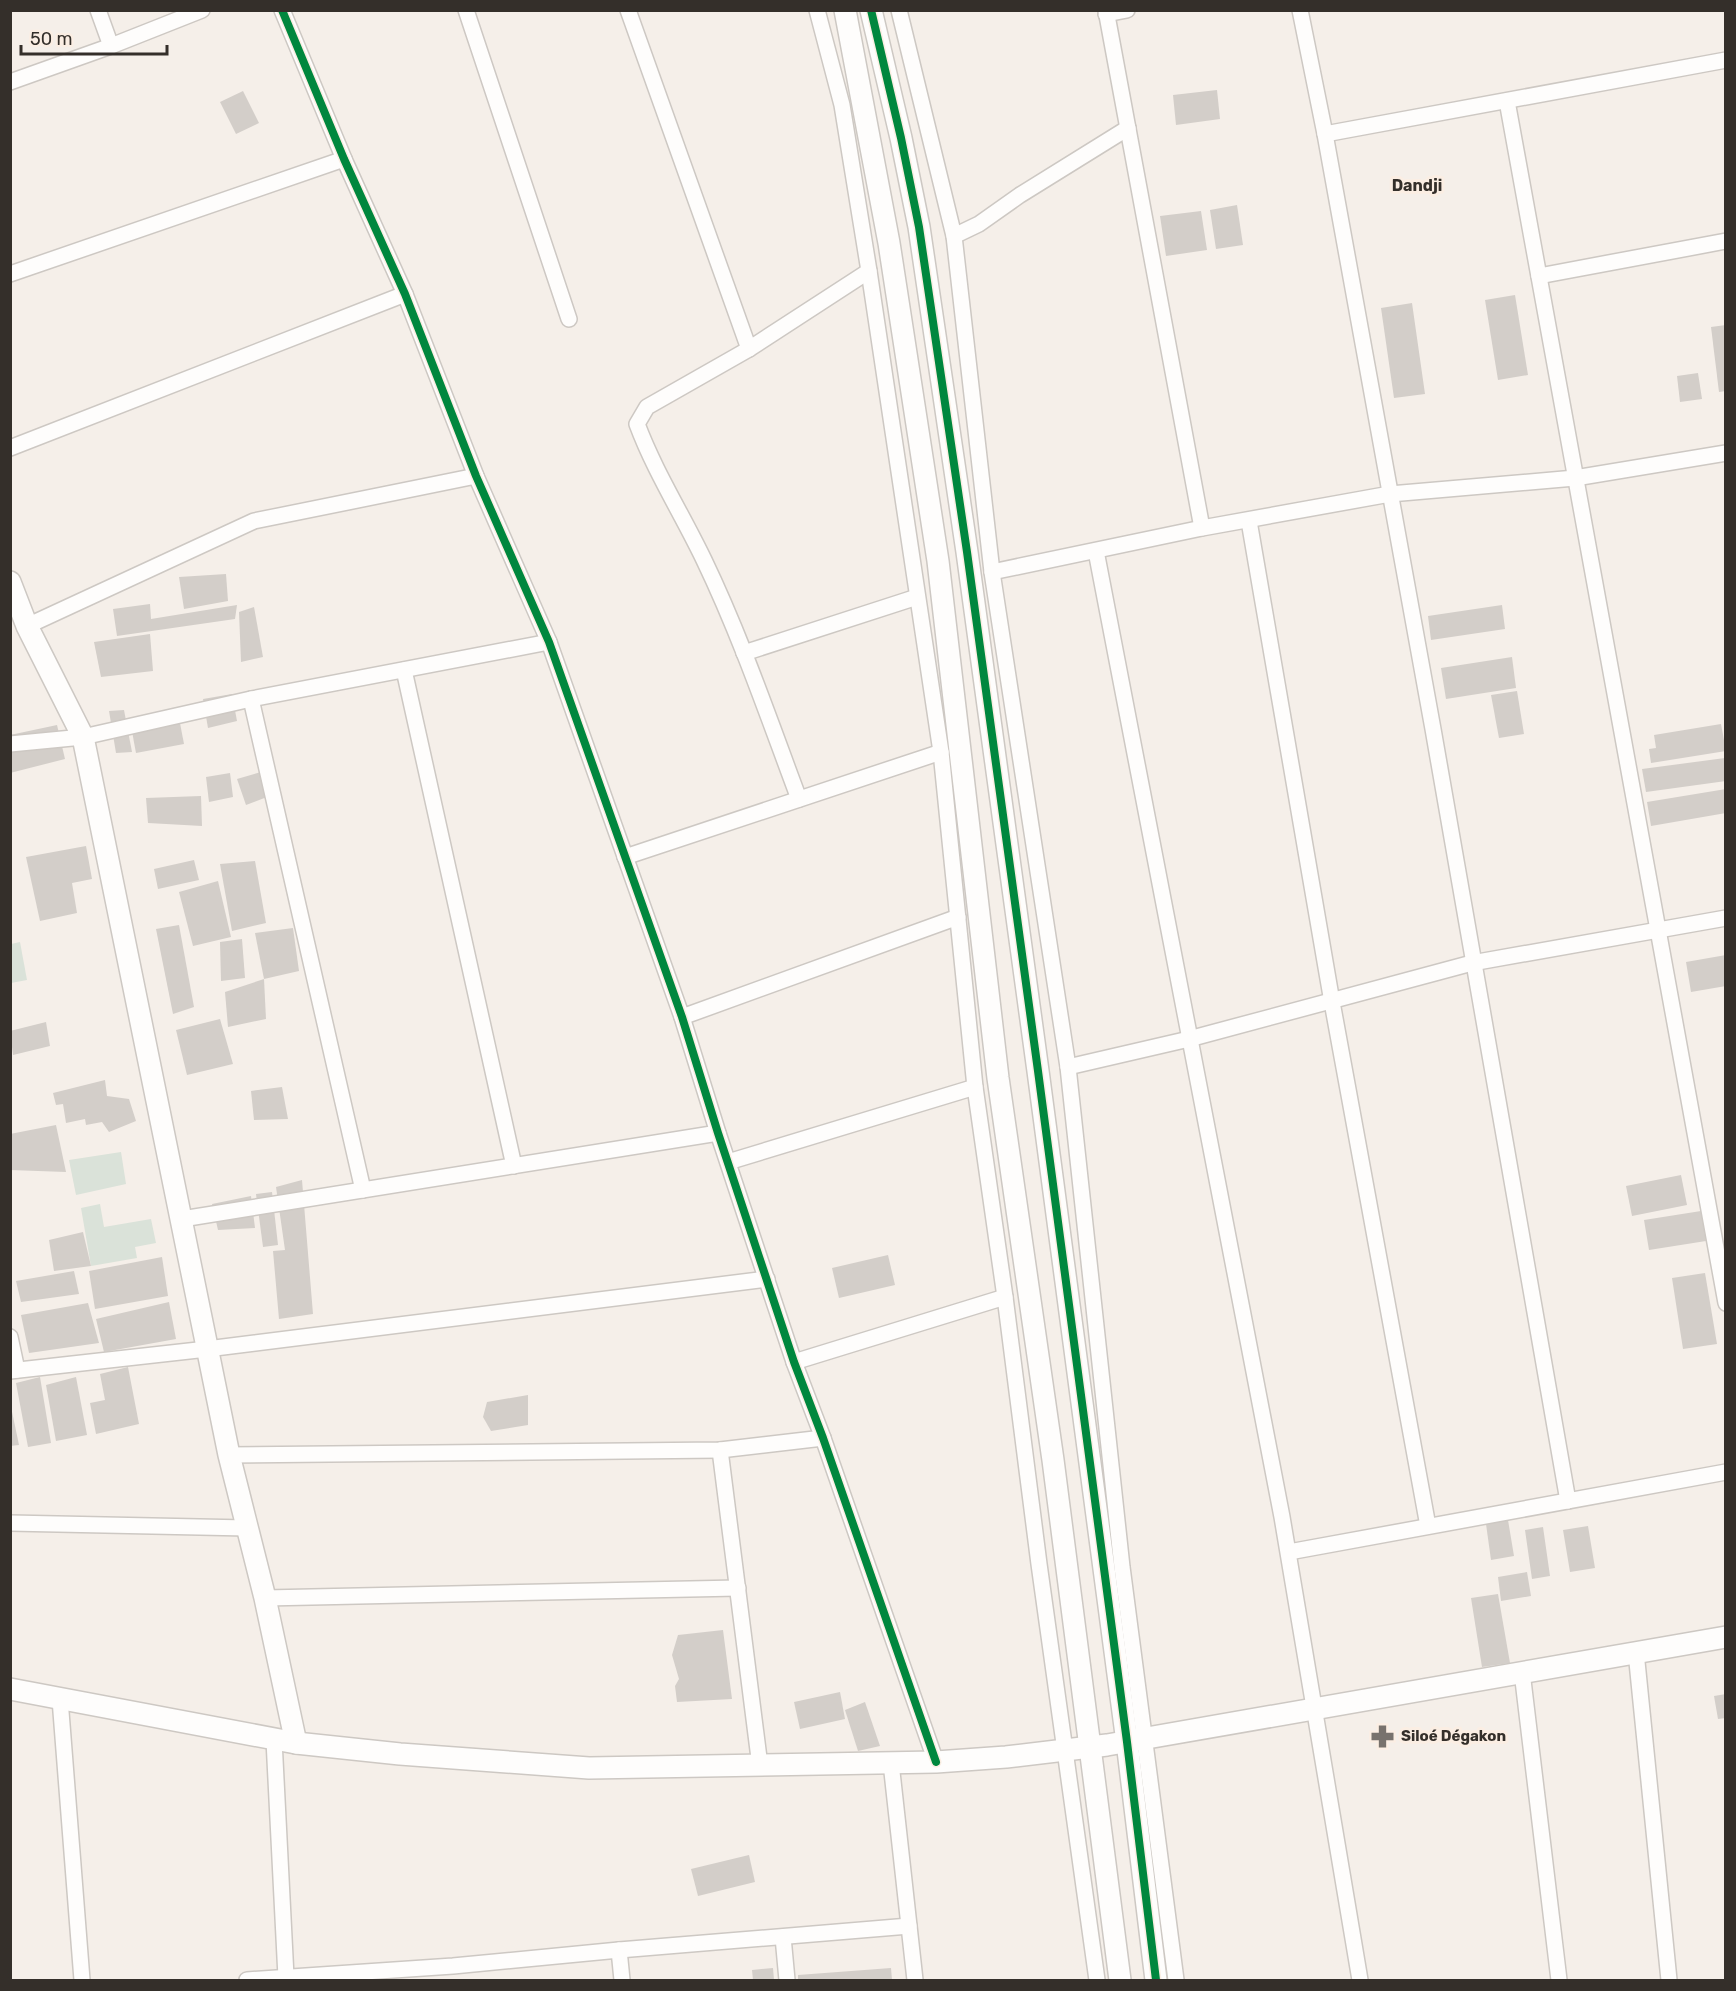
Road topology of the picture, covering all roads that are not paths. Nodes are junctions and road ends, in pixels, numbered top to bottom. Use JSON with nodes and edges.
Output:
{"nodes":[{"id":1,"x":98,"y":10,"type":"edge"},
{"id":2,"x":202,"y":10,"type":"edge"},
{"id":3,"x":282,"y":10,"type":"edge"},
{"id":4,"x":466,"y":10,"type":"edge"},
{"id":5,"x":628,"y":10,"type":"edge"},
{"id":6,"x":817,"y":10,"type":"edge"},
{"id":7,"x":845,"y":10,"type":"edge"},
{"id":8,"x":871,"y":10,"type":"edge"},
{"id":9,"x":898,"y":10,"type":"edge"},
{"id":10,"x":1127,"y":10,"type":"edge"},
{"id":11,"x":1300,"y":10,"type":"edge"},
{"id":12,"x":1106,"y":12,"type":"edge"},
{"id":13,"x":111,"y":46,"type":"junction"},
{"id":14,"x":1725,"y":60,"type":"edge"},
{"id":15,"x":10,"y":82,"type":"edge"},
{"id":16,"x":1507,"y":100,"type":"junction"},
{"id":17,"x":1128,"y":128,"type":"junction"},
{"id":18,"x":1325,"y":134,"type":"junction"},
{"id":19,"x":344,"y":159,"type":"junction"},
{"id":20,"x":954,"y":236,"type":"junction"},
{"id":21,"x":1725,"y":241,"type":"edge"},
{"id":22,"x":869,"y":271,"type":"junction"},
{"id":23,"x":10,"y":274,"type":"edge"},
{"id":24,"x":1539,"y":276,"type":"junction"},
{"id":25,"x":405,"y":294,"type":"junction"},
{"id":26,"x":569,"y":319,"type":"dead end"},
{"id":27,"x":749,"y":349,"type":"junction"},
{"id":28,"x":10,"y":448,"type":"edge"},
{"id":29,"x":1725,"y":453,"type":"edge"},
{"id":30,"x":476,"y":476,"type":"junction"},
{"id":31,"x":1575,"y":478,"type":"junction"},
{"id":32,"x":1390,"y":494,"type":"junction"},
{"id":33,"x":1249,"y":521,"type":"junction"},
{"id":34,"x":1202,"y":528,"type":"junction"},
{"id":35,"x":1096,"y":551,"type":"junction"},
{"id":36,"x":992,"y":572,"type":"junction"},
{"id":37,"x":10,"y":582,"type":"edge"},
{"id":38,"x":917,"y":597,"type":"junction"},
{"id":39,"x":27,"y":626,"type":"junction"},
{"id":40,"x":549,"y":642,"type":"junction"},
{"id":41,"x":744,"y":653,"type":"junction"},
{"id":42,"x":404,"y":670,"type":"junction"},
{"id":43,"x":251,"y":699,"type":"junction"},
{"id":44,"x":83,"y":737,"type":"junction"},
{"id":45,"x":10,"y":744,"type":"edge"},
{"id":46,"x":941,"y":752,"type":"junction"},
{"id":47,"x":799,"y":799,"type":"junction"},
{"id":48,"x":625,"y":857,"type":"junction"},
{"id":49,"x":958,"y":917,"type":"junction"},
{"id":50,"x":1725,"y":918,"type":"edge"},
{"id":51,"x":1658,"y":930,"type":"junction"},
{"id":52,"x":1472,"y":963,"type":"junction"},
{"id":53,"x":1332,"y":1002,"type":"junction"},
{"id":54,"x":682,"y":1017,"type":"junction"},
{"id":55,"x":1189,"y":1039,"type":"junction"},
{"id":56,"x":1068,"y":1067,"type":"junction"},
{"id":57,"x":975,"y":1087,"type":"junction"},
{"id":58,"x":718,"y":1133,"type":"junction"},
{"id":59,"x":728,"y":1162,"type":"junction"},
{"id":60,"x":514,"y":1166,"type":"junction"},
{"id":61,"x":363,"y":1190,"type":"junction"},
{"id":62,"x":182,"y":1219,"type":"junction"},
{"id":63,"x":767,"y":1279,"type":"junction"},
{"id":64,"x":1005,"y":1297,"type":"junction"},
{"id":65,"x":1725,"y":1303,"type":"edge"},
{"id":66,"x":10,"y":1336,"type":"edge"},
{"id":67,"x":207,"y":1349,"type":"junction"},
{"id":68,"x":794,"y":1362,"type":"junction"},
{"id":69,"x":14,"y":1371,"type":"edge"},
{"id":70,"x":823,"y":1438,"type":"junction"},
{"id":71,"x":720,"y":1450,"type":"junction"},
{"id":72,"x":229,"y":1455,"type":"junction"},
{"id":73,"x":1725,"y":1472,"type":"edge"},
{"id":74,"x":1568,"y":1501,"type":"junction"},
{"id":75,"x":10,"y":1523,"type":"edge"},
{"id":76,"x":1428,"y":1526,"type":"junction"},
{"id":77,"x":247,"y":1528,"type":"junction"},
{"id":78,"x":1289,"y":1552,"type":"junction"},
{"id":79,"x":738,"y":1588,"type":"junction"},
{"id":80,"x":265,"y":1598,"type":"junction"},
{"id":81,"x":1725,"y":1637,"type":"edge"},
{"id":82,"x":1636,"y":1652,"type":"junction"},
{"id":83,"x":1522,"y":1672,"type":"junction"},
{"id":84,"x":10,"y":1689,"type":"edge"},
{"id":85,"x":60,"y":1699,"type":"junction"},
{"id":86,"x":1316,"y":1708,"type":"junction"},
{"id":87,"x":274,"y":1740,"type":"junction"},
{"id":88,"x":1136,"y":1740,"type":"junction"},
{"id":89,"x":296,"y":1743,"type":"junction"},
{"id":90,"x":1089,"y":1748,"type":"junction"},
{"id":91,"x":1065,"y":1750,"type":"junction"},
{"id":92,"x":936,"y":1762,"type":"junction"},
{"id":93,"x":891,"y":1763,"type":"junction"},
{"id":94,"x":760,"y":1766,"type":"junction"},
{"id":95,"x":909,"y":1926,"type":"junction"},
{"id":96,"x":783,"y":1937,"type":"junction"},
{"id":97,"x":620,"y":1950,"type":"junction"},
{"id":98,"x":453,"y":1973,"type":"edge"},
{"id":99,"x":286,"y":1977,"type":"junction"},
{"id":100,"x":82,"y":1980,"type":"edge"},
{"id":101,"x":248,"y":1980,"type":"edge"},
{"id":102,"x":622,"y":1980,"type":"edge"},
{"id":103,"x":787,"y":1980,"type":"edge"},
{"id":104,"x":915,"y":1980,"type":"edge"},
{"id":105,"x":1097,"y":1980,"type":"edge"},
{"id":106,"x":1120,"y":1980,"type":"edge"},
{"id":107,"x":1156,"y":1980,"type":"edge"},
{"id":108,"x":1176,"y":1980,"type":"edge"},
{"id":109,"x":1360,"y":1980,"type":"edge"},
{"id":110,"x":1559,"y":1980,"type":"edge"},
{"id":111,"x":1669,"y":1980,"type":"edge"}],
"edges":[{"from":1,"to":13,"type":"street"},
{"from":2,"to":13,"type":"street"},
{"from":3,"to":19,"type":"street"},
{"from":4,"to":26,"type":"street"},
{"from":5,"to":27,"type":"street"},
{"from":6,"to":22,"type":"street"},
{"from":7,"to":90,"type":"street"},
{"from":8,"to":88,"type":"street"},
{"from":9,"to":20,"type":"street"},
{"from":10,"to":12,"type":"street"},
{"from":11,"to":18,"type":"street"},
{"from":12,"to":17,"type":"street"},
{"from":13,"to":15,"type":"street"},
{"from":14,"to":16,"type":"street"},
{"from":16,"to":18,"type":"street"},
{"from":16,"to":24,"type":"street"},
{"from":17,"to":20,"type":"street"},
{"from":17,"to":34,"type":"street"},
{"from":18,"to":32,"type":"street"},
{"from":19,"to":23,"type":"street"},
{"from":19,"to":25,"type":"street"},
{"from":20,"to":36,"type":"street"},
{"from":21,"to":24,"type":"street"},
{"from":22,"to":27,"type":"street"},
{"from":22,"to":38,"type":"street"},
{"from":24,"to":31,"type":"street"},
{"from":25,"to":28,"type":"street"},
{"from":25,"to":30,"type":"street"},
{"from":27,"to":41,"type":"street"},
{"from":29,"to":31,"type":"street"},
{"from":30,"to":39,"type":"street"},
{"from":30,"to":40,"type":"street"},
{"from":31,"to":32,"type":"street"},
{"from":31,"to":51,"type":"street"},
{"from":32,"to":33,"type":"street"},
{"from":32,"to":52,"type":"street"},
{"from":33,"to":34,"type":"street"},
{"from":33,"to":53,"type":"street"},
{"from":34,"to":35,"type":"street"},
{"from":35,"to":36,"type":"street"},
{"from":35,"to":55,"type":"street"},
{"from":36,"to":56,"type":"street"},
{"from":37,"to":39,"type":"street"},
{"from":38,"to":41,"type":"street"},
{"from":38,"to":46,"type":"street"},
{"from":39,"to":44,"type":"street"},
{"from":40,"to":42,"type":"street"},
{"from":40,"to":48,"type":"street"},
{"from":41,"to":47,"type":"street"},
{"from":42,"to":43,"type":"street"},
{"from":42,"to":60,"type":"street"},
{"from":43,"to":44,"type":"street"},
{"from":43,"to":61,"type":"street"},
{"from":44,"to":45,"type":"street"},
{"from":44,"to":62,"type":"street"},
{"from":46,"to":47,"type":"street"},
{"from":46,"to":49,"type":"street"},
{"from":47,"to":48,"type":"street"},
{"from":48,"to":54,"type":"street"},
{"from":49,"to":54,"type":"street"},
{"from":49,"to":57,"type":"street"},
{"from":50,"to":51,"type":"street"},
{"from":51,"to":52,"type":"street"},
{"from":51,"to":65,"type":"street"},
{"from":52,"to":53,"type":"street"},
{"from":52,"to":74,"type":"street"},
{"from":53,"to":55,"type":"street"},
{"from":53,"to":76,"type":"street"},
{"from":54,"to":58,"type":"street"},
{"from":55,"to":56,"type":"street"},
{"from":55,"to":78,"type":"street"},
{"from":56,"to":88,"type":"street"},
{"from":57,"to":59,"type":"street"},
{"from":57,"to":64,"type":"street"},
{"from":58,"to":59,"type":"street"},
{"from":58,"to":60,"type":"street"},
{"from":59,"to":63,"type":"street"},
{"from":60,"to":61,"type":"street"},
{"from":61,"to":62,"type":"street"},
{"from":62,"to":67,"type":"street"},
{"from":63,"to":67,"type":"street"},
{"from":63,"to":68,"type":"street"},
{"from":64,"to":68,"type":"street"},
{"from":64,"to":91,"type":"street"},
{"from":66,"to":69,"type":"street"},
{"from":67,"to":69,"type":"street"},
{"from":67,"to":72,"type":"street"},
{"from":68,"to":70,"type":"street"},
{"from":70,"to":71,"type":"street"},
{"from":70,"to":92,"type":"street"},
{"from":71,"to":72,"type":"street"},
{"from":71,"to":79,"type":"street"},
{"from":72,"to":77,"type":"street"},
{"from":73,"to":74,"type":"street"},
{"from":74,"to":76,"type":"street"},
{"from":75,"to":77,"type":"street"},
{"from":76,"to":78,"type":"street"},
{"from":77,"to":80,"type":"street"},
{"from":78,"to":86,"type":"street"},
{"from":79,"to":80,"type":"street"},
{"from":79,"to":94,"type":"street"},
{"from":80,"to":89,"type":"street"},
{"from":81,"to":82,"type":"street"},
{"from":82,"to":83,"type":"street"},
{"from":82,"to":111,"type":"street"},
{"from":83,"to":86,"type":"street"},
{"from":83,"to":110,"type":"street"},
{"from":84,"to":85,"type":"street"},
{"from":85,"to":87,"type":"street"},
{"from":85,"to":100,"type":"street"},
{"from":86,"to":88,"type":"street"},
{"from":86,"to":109,"type":"street"},
{"from":87,"to":89,"type":"street"},
{"from":87,"to":99,"type":"street"},
{"from":88,"to":90,"type":"street"},
{"from":88,"to":107,"type":"street"},
{"from":88,"to":108,"type":"street"},
{"from":89,"to":94,"type":"street"},
{"from":90,"to":91,"type":"street"},
{"from":90,"to":106,"type":"street"},
{"from":91,"to":92,"type":"street"},
{"from":91,"to":105,"type":"street"},
{"from":92,"to":93,"type":"street"},
{"from":93,"to":94,"type":"street"},
{"from":93,"to":95,"type":"street"},
{"from":95,"to":96,"type":"street"},
{"from":95,"to":104,"type":"street"},
{"from":96,"to":97,"type":"street"},
{"from":96,"to":103,"type":"street"},
{"from":97,"to":98,"type":"street"},
{"from":97,"to":102,"type":"street"},
{"from":98,"to":99,"type":"street"},
{"from":99,"to":101,"type":"street"}]}
